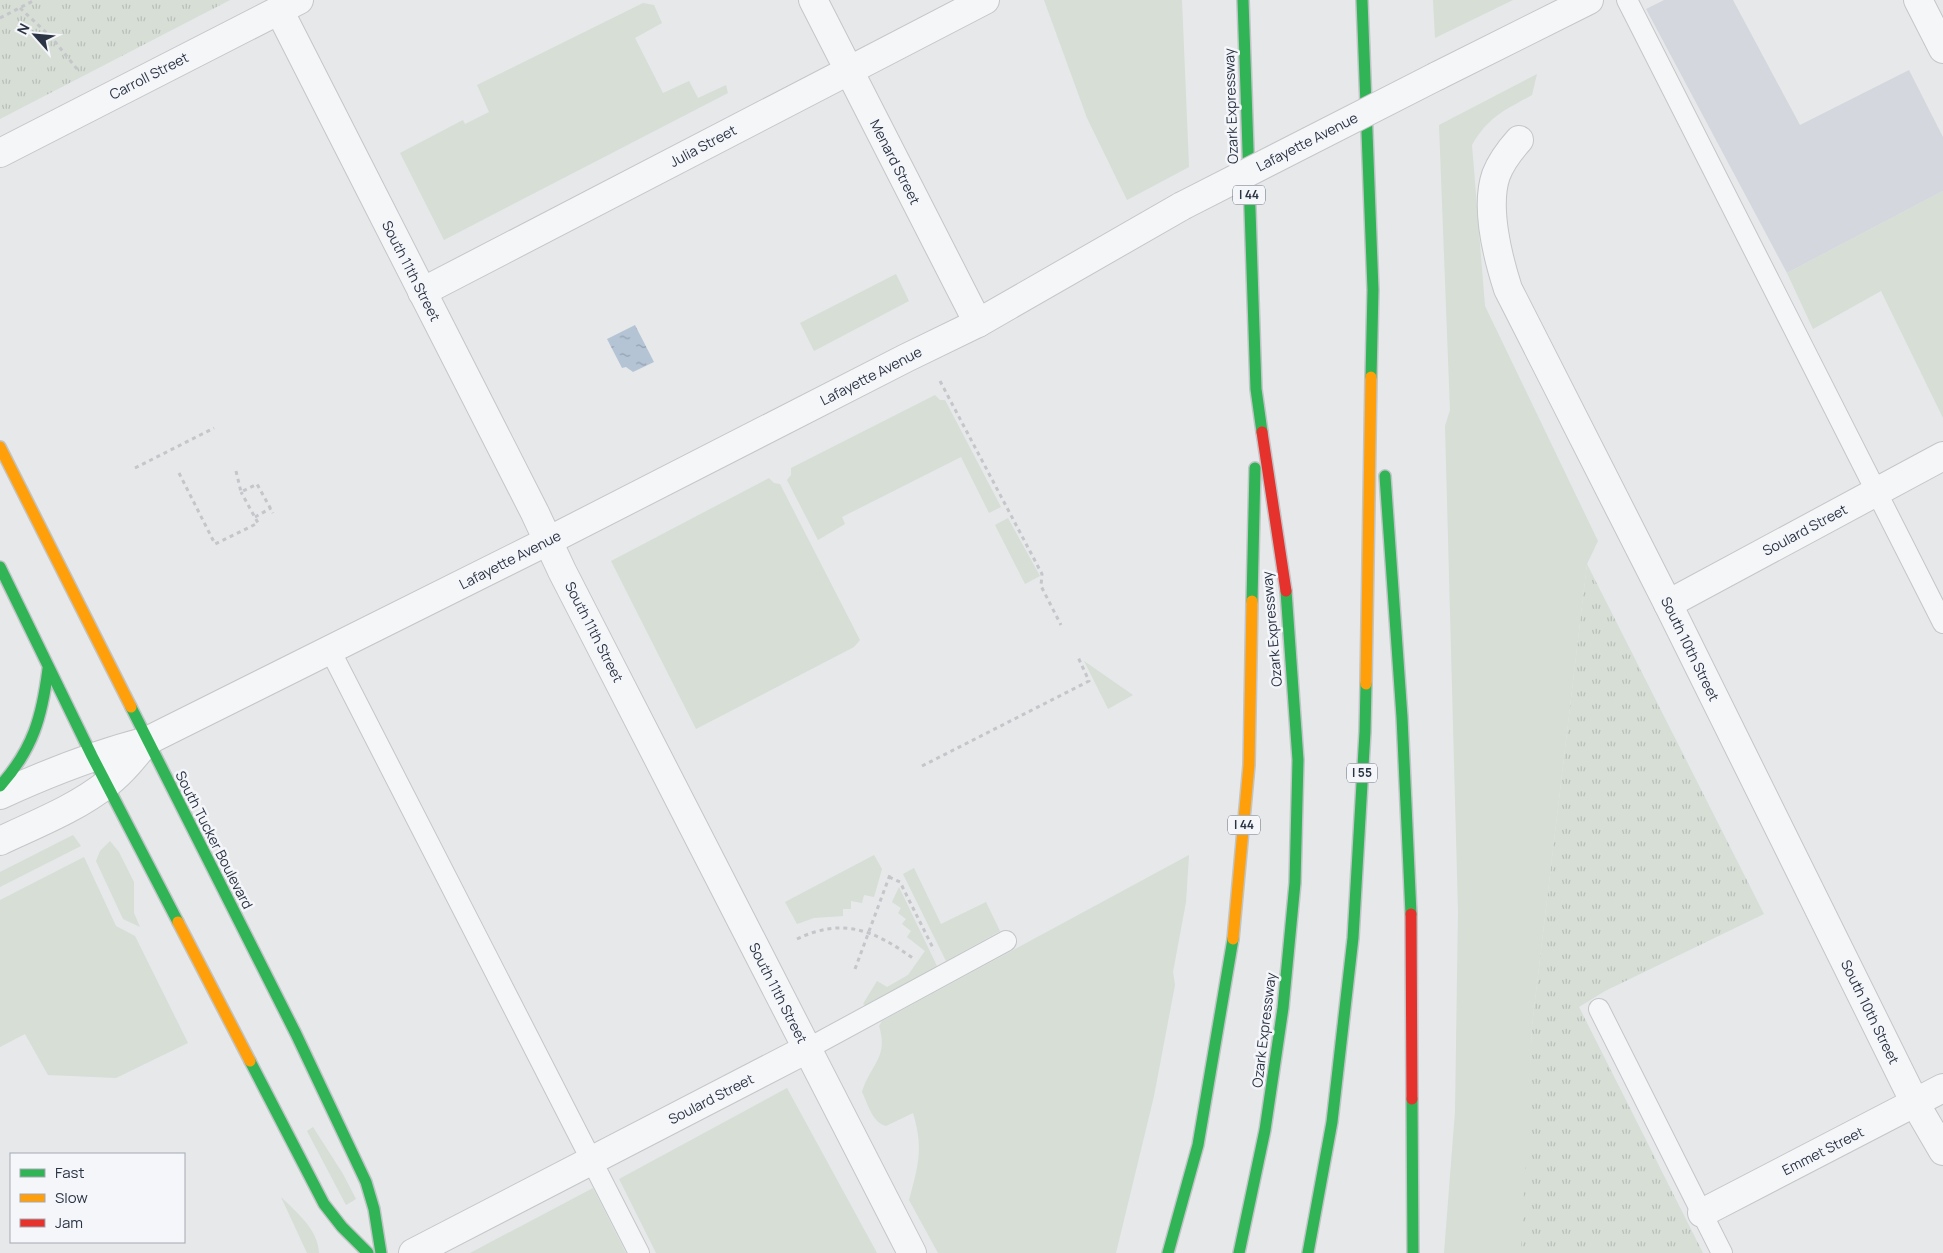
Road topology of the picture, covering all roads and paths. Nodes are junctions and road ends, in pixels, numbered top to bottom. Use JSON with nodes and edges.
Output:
{"nodes":[{"id":1,"x":35,"y":0,"type":"edge"},
{"id":2,"x":813,"y":0,"type":"edge"},
{"id":3,"x":985,"y":0,"type":"edge"},
{"id":4,"x":1243,"y":0,"type":"edge"},
{"id":5,"x":1362,"y":0,"type":"edge"},
{"id":6,"x":1627,"y":0,"type":"edge"},
{"id":7,"x":1918,"y":0,"type":"edge"},
{"id":8,"x":1585,"y":1,"type":"edge"},
{"id":9,"x":289,"y":5,"type":"edge"},
{"id":10,"x":20,"y":8,"type":"junction"},
{"id":11,"x":0,"y":10,"type":"edge"},
{"id":12,"x":2,"y":17,"type":"edge"},
{"id":13,"x":1943,"y":49,"type":"edge"},
{"id":14,"x":77,"y":69,"type":"dead end"},
{"id":15,"x":848,"y":70,"type":"junction"},
{"id":16,"x":1518,"y":140,"type":"dead end"},
{"id":17,"x":0,"y":153,"type":"edge"},
{"id":18,"x":1373,"y":290,"type":"junction"},
{"id":19,"x":422,"y":292,"type":"junction"},
{"id":20,"x":978,"y":323,"type":"junction"},
{"id":21,"x":940,"y":381,"type":"dead end"},
{"id":22,"x":1256,"y":389,"type":"junction"},
{"id":23,"x":1382,"y":419,"type":"dead end"},
{"id":24,"x":214,"y":428,"type":"dead end"},
{"id":25,"x":0,"y":447,"type":"edge"},
{"id":26,"x":1943,"y":456,"type":"edge"},
{"id":27,"x":135,"y":468,"type":"dead end"},
{"id":28,"x":1385,"y":469,"type":"dead end"},
{"id":29,"x":236,"y":471,"type":"dead end"},
{"id":30,"x":179,"y":473,"type":"dead end"},
{"id":31,"x":242,"y":492,"type":"junction"},
{"id":32,"x":1875,"y":492,"type":"junction"},
{"id":33,"x":271,"y":508,"type":"junction"},
{"id":34,"x":273,"y":513,"type":"dead end"},
{"id":35,"x":255,"y":517,"type":"junction"},
{"id":36,"x":548,"y":541,"type":"junction"},
{"id":37,"x":0,"y":566,"type":"edge"},
{"id":38,"x":1668,"y":604,"type":"junction"},
{"id":39,"x":1943,"y":623,"type":"edge"},
{"id":40,"x":1061,"y":625,"type":"dead end"},
{"id":41,"x":330,"y":650,"type":"junction"},
{"id":42,"x":1078,"y":657,"type":"dead end"},
{"id":43,"x":48,"y":669,"type":"junction"},
{"id":44,"x":147,"y":741,"type":"junction"},
{"id":45,"x":92,"y":756,"type":"junction"},
{"id":46,"x":922,"y":766,"type":"dead end"},
{"id":47,"x":108,"y":784,"type":"junction"},
{"id":48,"x":0,"y":786,"type":"edge"},
{"id":49,"x":0,"y":795,"type":"edge"},
{"id":50,"x":0,"y":841,"type":"edge"},
{"id":51,"x":891,"y":872,"type":"dead end"},
{"id":52,"x":889,"y":877,"type":"junction"},
{"id":53,"x":868,"y":934,"type":"junction"},
{"id":54,"x":797,"y":938,"type":"dead end"},
{"id":55,"x":1006,"y":941,"type":"dead end"},
{"id":56,"x":918,"y":962,"type":"dead end"},
{"id":57,"x":855,"y":969,"type":"dead end"},
{"id":58,"x":946,"y":975,"type":"junction"},
{"id":59,"x":1599,"y":1009,"type":"dead end"},
{"id":60,"x":807,"y":1050,"type":"junction"},
{"id":61,"x":1943,"y":1088,"type":"edge"},
{"id":62,"x":1915,"y":1103,"type":"junction"},
{"id":63,"x":1412,"y":1125,"type":"junction"},
{"id":64,"x":1943,"y":1151,"type":"edge"},
{"id":65,"x":593,"y":1160,"type":"junction"},
{"id":66,"x":1702,"y":1213,"type":"junction"},
{"id":67,"x":368,"y":1253,"type":"edge"},
{"id":68,"x":381,"y":1253,"type":"edge"},
{"id":69,"x":413,"y":1253,"type":"edge"},
{"id":70,"x":639,"y":1253,"type":"edge"},
{"id":71,"x":912,"y":1253,"type":"edge"},
{"id":72,"x":1168,"y":1253,"type":"edge"},
{"id":73,"x":1239,"y":1253,"type":"edge"},
{"id":74,"x":1308,"y":1253,"type":"edge"},
{"id":75,"x":1402,"y":1253,"type":"edge"},
{"id":76,"x":1413,"y":1253,"type":"edge"},
{"id":77,"x":1722,"y":1253,"type":"edge"}],
"edges":[{"from":1,"to":10,"type":"path"},
{"from":2,"to":15,"type":"street","name":"Menard Street"},
{"from":3,"to":15,"type":"street","name":"Julia Street"},
{"from":4,"to":22,"type":"main road","name":"Ozark Expressway","number":"I 44"},
{"from":5,"to":18,"type":"main road"},
{"from":6,"to":32,"type":"lane"},
{"from":7,"to":13,"type":"street"},
{"from":8,"to":20,"type":"street","name":"Lafayette Avenue","bridge":true},
{"from":9,"to":17,"type":"street","name":"Carroll Street"},
{"from":9,"to":19,"type":"street","name":"South 11th Street"},
{"from":10,"to":12,"type":"path"},
{"from":10,"to":14,"type":"path"},
{"from":11,"to":12,"type":"path"},
{"from":15,"to":19,"type":"street","name":"Julia Street"},
{"from":15,"to":20,"type":"street","name":"Menard Street"},
{"from":16,"to":38,"type":"street","name":"South 10th Street"},
{"from":18,"to":23,"type":"main road"},
{"from":18,"to":74,"type":"main road","number":"I 55"},
{"from":19,"to":36,"type":"street","name":"South 11th Street"},
{"from":20,"to":36,"type":"street","name":"Lafayette Avenue"},
{"from":21,"to":40,"type":"path"},
{"from":22,"to":72,"type":"main road","number":"I 44"},
{"from":22,"to":73,"type":"main road","name":"Ozark Expressway"},
{"from":24,"to":27,"type":"path"},
{"from":25,"to":44,"type":"main road","name":"South Tucker Boulevard"},
{"from":26,"to":32,"type":"street","name":"Soulard Street"},
{"from":28,"to":63,"type":"main road"},
{"from":29,"to":31,"type":"path"},
{"from":30,"to":35,"type":"path"},
{"from":31,"to":33,"type":"path"},
{"from":31,"to":35,"type":"path"},
{"from":32,"to":38,"type":"street","name":"Soulard Street"},
{"from":32,"to":39,"type":"lane"},
{"from":33,"to":34,"type":"path"},
{"from":33,"to":35,"type":"path"},
{"from":36,"to":41,"type":"street","name":"Lafayette Avenue"},
{"from":36,"to":60,"type":"street","name":"South 11th Street"},
{"from":37,"to":43,"type":"main road"},
{"from":38,"to":62,"type":"street","name":"South 10th Street"},
{"from":41,"to":44,"type":"street","name":"Lafayette Avenue"},
{"from":41,"to":65,"type":"lane"},
{"from":42,"to":46,"type":"path"},
{"from":43,"to":45,"type":"main road"},
{"from":43,"to":48,"type":"main road"},
{"from":44,"to":45,"type":"street","name":"Lafayette Avenue"},
{"from":44,"to":47,"type":"street","name":"Lafayette Avenue"},
{"from":44,"to":68,"type":"main road","name":"South Tucker Boulevard"},
{"from":45,"to":47,"type":"main road"},
{"from":45,"to":49,"type":"street","name":"Lafayette Avenue"},
{"from":47,"to":50,"type":"street","name":"Lafayette Avenue"},
{"from":47,"to":67,"type":"main road"},
{"from":51,"to":52,"type":"path"},
{"from":52,"to":53,"type":"path"},
{"from":52,"to":58,"type":"path"},
{"from":53,"to":54,"type":"path"},
{"from":53,"to":56,"type":"path"},
{"from":53,"to":57,"type":"path"},
{"from":55,"to":58,"type":"lane","name":"Soulard Street"},
{"from":58,"to":60,"type":"lane","name":"Soulard Street"},
{"from":59,"to":66,"type":"lane"},
{"from":60,"to":65,"type":"street","name":"Soulard Street"},
{"from":60,"to":71,"type":"street","name":"South 11th Street"},
{"from":61,"to":62,"type":"street","name":"Emmet Street"},
{"from":62,"to":64,"type":"street","name":"South 10th Street"},
{"from":62,"to":66,"type":"street","name":"Emmet Street"},
{"from":63,"to":75,"type":"main road"},
{"from":63,"to":76,"type":"main road"},
{"from":65,"to":69,"type":"street","name":"Soulard Street"},
{"from":65,"to":70,"type":"lane"},
{"from":66,"to":77,"type":"lane"}]}
